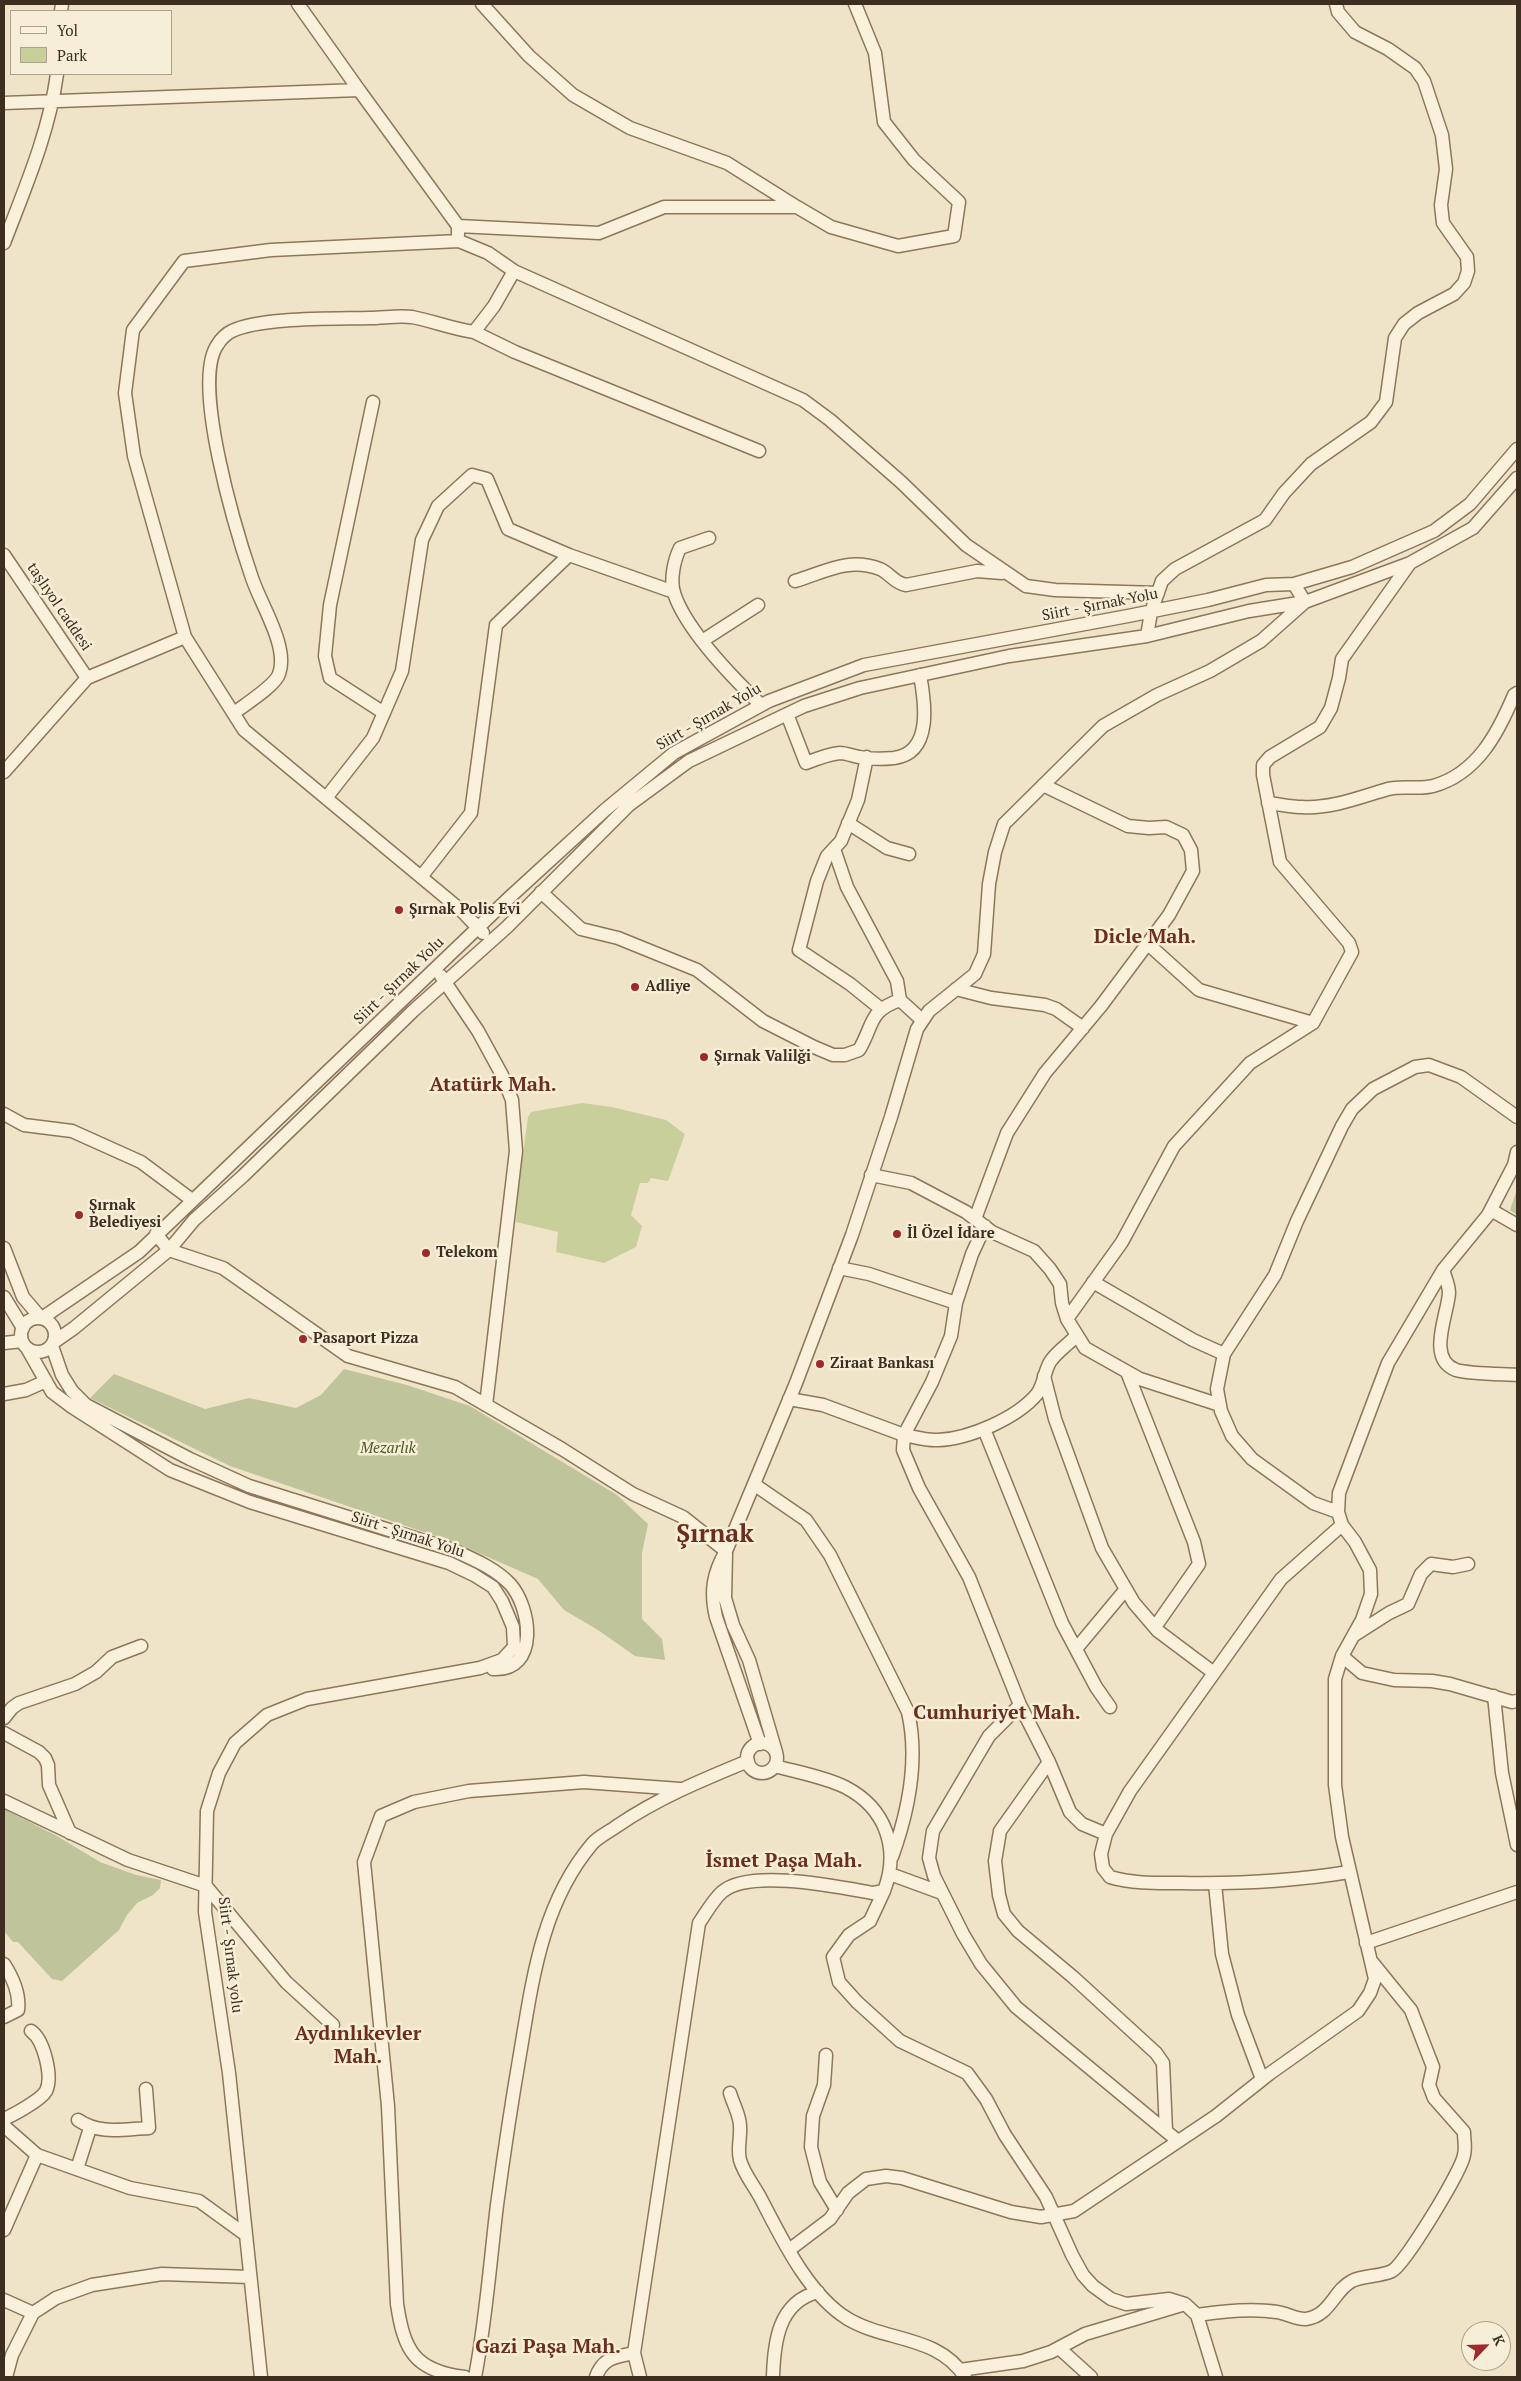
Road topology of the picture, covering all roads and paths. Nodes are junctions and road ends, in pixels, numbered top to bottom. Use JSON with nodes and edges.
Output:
{"nodes":[{"id":1,"x":298,"y":4,"type":"edge"},
{"id":2,"x":482,"y":4,"type":"edge"},
{"id":3,"x":855,"y":4,"type":"edge"},
{"id":4,"x":1336,"y":4,"type":"edge"},
{"id":5,"x":57,"y":75,"type":"edge"},
{"id":6,"x":359,"y":90,"type":"junction"},
{"id":7,"x":53,"y":100,"type":"junction"},
{"id":8,"x":4,"y":103,"type":"edge"},
{"id":9,"x":796,"y":206,"type":"junction"},
{"id":10,"x":458,"y":226,"type":"junction"},
{"id":11,"x":459,"y":241,"type":"junction"},
{"id":12,"x":4,"y":243,"type":"edge"},
{"id":13,"x":514,"y":271,"type":"junction"},
{"id":14,"x":474,"y":332,"type":"junction"},
{"id":15,"x":373,"y":402,"type":"dead end"},
{"id":16,"x":1517,"y":449,"type":"edge"},
{"id":17,"x":759,"y":451,"type":"dead end"},
{"id":18,"x":1517,"y":478,"type":"edge"},
{"id":19,"x":709,"y":538,"type":"dead end"},
{"id":20,"x":4,"y":555,"type":"edge"},
{"id":21,"x":569,"y":555,"type":"junction"},
{"id":22,"x":1410,"y":563,"type":"junction"},
{"id":23,"x":1005,"y":573,"type":"junction"},
{"id":24,"x":795,"y":581,"type":"dead end"},
{"id":25,"x":1294,"y":584,"type":"junction"},
{"id":26,"x":674,"y":592,"type":"junction"},
{"id":27,"x":1158,"y":593,"type":"junction"},
{"id":28,"x":1305,"y":602,"type":"junction"},
{"id":29,"x":758,"y":606,"type":"dead end"},
{"id":30,"x":1151,"y":612,"type":"junction"},
{"id":31,"x":1147,"y":636,"type":"junction"},
{"id":32,"x":185,"y":637,"type":"junction"},
{"id":33,"x":702,"y":640,"type":"junction"},
{"id":34,"x":920,"y":675,"type":"junction"},
{"id":35,"x":87,"y":678,"type":"junction"},
{"id":36,"x":1517,"y":693,"type":"edge"},
{"id":37,"x":761,"y":705,"type":"junction"},
{"id":38,"x":234,"y":713,"type":"junction"},
{"id":39,"x":384,"y":713,"type":"junction"},
{"id":40,"x":787,"y":714,"type":"junction"},
{"id":41,"x":867,"y":757,"type":"junction"},
{"id":42,"x":5,"y":768,"type":"edge"},
{"id":43,"x":1043,"y":785,"type":"junction"},
{"id":44,"x":326,"y":798,"type":"junction"},
{"id":45,"x":1268,"y":803,"type":"junction"},
{"id":46,"x":848,"y":823,"type":"junction"},
{"id":47,"x":834,"y":849,"type":"junction"},
{"id":48,"x":909,"y":854,"type":"dead end"},
{"id":49,"x":421,"y":877,"type":"junction"},
{"id":50,"x":542,"y":892,"type":"junction"},
{"id":51,"x":479,"y":928,"type":"junction"},
{"id":52,"x":490,"y":943,"type":"junction"},
{"id":53,"x":1148,"y":944,"type":"junction"},
{"id":54,"x":436,"y":969,"type":"junction"},
{"id":55,"x":446,"y":982,"type":"junction"},
{"id":56,"x":956,"y":989,"type":"junction"},
{"id":57,"x":900,"y":1000,"type":"junction"},
{"id":58,"x":881,"y":1009,"type":"junction"},
{"id":59,"x":922,"y":1020,"type":"junction"},
{"id":60,"x":1313,"y":1023,"type":"junction"},
{"id":61,"x":1082,"y":1028,"type":"junction"},
{"id":62,"x":4,"y":1114,"type":"edge"},
{"id":63,"x":1517,"y":1117,"type":"edge"},
{"id":64,"x":1517,"y":1152,"type":"edge"},
{"id":65,"x":871,"y":1175,"type":"junction"},
{"id":66,"x":192,"y":1200,"type":"junction"},
{"id":67,"x":1491,"y":1210,"type":"junction"},
{"id":68,"x":980,"y":1222,"type":"junction"},
{"id":69,"x":1517,"y":1225,"type":"edge"},
{"id":70,"x":156,"y":1234,"type":"junction"},
{"id":71,"x":4,"y":1248,"type":"edge"},
{"id":72,"x":169,"y":1250,"type":"junction"},
{"id":73,"x":838,"y":1268,"type":"junction"},
{"id":74,"x":1443,"y":1270,"type":"junction"},
{"id":75,"x":1094,"y":1282,"type":"junction"},
{"id":76,"x":4,"y":1297,"type":"edge"},
{"id":77,"x":956,"y":1303,"type":"junction"},
{"id":78,"x":41,"y":1318,"type":"junction"},
{"id":79,"x":1067,"y":1319,"type":"junction"},
{"id":80,"x":23,"y":1328,"type":"junction"},
{"id":81,"x":1077,"y":1336,"type":"junction"},
{"id":82,"x":4,"y":1343,"type":"edge"},
{"id":83,"x":53,"y":1344,"type":"junction"},
{"id":84,"x":25,"y":1345,"type":"junction"},
{"id":85,"x":1224,"y":1354,"type":"junction"},
{"id":86,"x":1127,"y":1372,"type":"junction"},
{"id":87,"x":1517,"y":1375,"type":"edge"},
{"id":88,"x":1044,"y":1376,"type":"junction"},
{"id":89,"x":46,"y":1381,"type":"junction"},
{"id":90,"x":4,"y":1394,"type":"edge"},
{"id":91,"x":790,"y":1399,"type":"junction"},
{"id":92,"x":486,"y":1405,"type":"junction"},
{"id":93,"x":1220,"y":1405,"type":"junction"},
{"id":94,"x":984,"y":1428,"type":"junction"},
{"id":95,"x":904,"y":1435,"type":"junction"},
{"id":96,"x":755,"y":1485,"type":"junction"},
{"id":97,"x":1338,"y":1512,"type":"junction"},
{"id":98,"x":1342,"y":1525,"type":"junction"},
{"id":99,"x":726,"y":1551,"type":"junction"},
{"id":100,"x":1468,"y":1564,"type":"dead end"},
{"id":101,"x":1126,"y":1590,"type":"junction"},
{"id":102,"x":1155,"y":1626,"type":"junction"},
{"id":103,"x":1352,"y":1637,"type":"junction"},
{"id":104,"x":141,"y":1646,"type":"dead end"},
{"id":105,"x":1076,"y":1649,"type":"junction"},
{"id":106,"x":1342,"y":1656,"type":"junction"},
{"id":107,"x":480,"y":1668,"type":"junction"},
{"id":108,"x":1214,"y":1673,"type":"junction"},
{"id":109,"x":1494,"y":1696,"type":"junction"},
{"id":110,"x":1517,"y":1701,"type":"edge"},
{"id":111,"x":1020,"y":1705,"type":"junction"},
{"id":112,"x":1110,"y":1706,"type":"dead end"},
{"id":113,"x":4,"y":1718,"type":"edge"},
{"id":114,"x":4,"y":1733,"type":"edge"},
{"id":115,"x":760,"y":1744,"type":"junction"},
{"id":116,"x":776,"y":1752,"type":"junction"},
{"id":117,"x":748,"y":1760,"type":"junction"},
{"id":118,"x":1049,"y":1762,"type":"junction"},
{"id":119,"x":775,"y":1766,"type":"junction"},
{"id":120,"x":680,"y":1789,"type":"junction"},
{"id":121,"x":4,"y":1802,"type":"edge"},
{"id":122,"x":70,"y":1833,"type":"junction"},
{"id":123,"x":1106,"y":1834,"type":"junction"},
{"id":124,"x":1517,"y":1845,"type":"edge"},
{"id":125,"x":892,"y":1857,"type":"junction"},
{"id":126,"x":1349,"y":1872,"type":"junction"},
{"id":127,"x":890,"y":1874,"type":"junction"},
{"id":128,"x":1215,"y":1884,"type":"junction"},
{"id":129,"x":206,"y":1886,"type":"junction"},
{"id":130,"x":884,"y":1891,"type":"junction"},
{"id":131,"x":1517,"y":1892,"type":"edge"},
{"id":132,"x":942,"y":1893,"type":"junction"},
{"id":133,"x":1366,"y":1942,"type":"junction"},
{"id":134,"x":1370,"y":1959,"type":"junction"},
{"id":135,"x":4,"y":1964,"type":"edge"},
{"id":136,"x":4,"y":2017,"type":"edge"},
{"id":137,"x":333,"y":2025,"type":"dead end"},
{"id":138,"x":31,"y":2031,"type":"dead end"},
{"id":139,"x":826,"y":2055,"type":"dead end"},
{"id":140,"x":1262,"y":2079,"type":"junction"},
{"id":141,"x":146,"y":2089,"type":"dead end"},
{"id":142,"x":730,"y":2094,"type":"dead end"},
{"id":143,"x":4,"y":2119,"type":"edge"},
{"id":144,"x":78,"y":2120,"type":"dead end"},
{"id":145,"x":4,"y":2126,"type":"edge"},
{"id":146,"x":90,"y":2128,"type":"junction"},
{"id":147,"x":1166,"y":2131,"type":"junction"},
{"id":148,"x":1178,"y":2141,"type":"junction"},
{"id":149,"x":37,"y":2155,"type":"junction"},
{"id":150,"x":77,"y":2169,"type":"junction"},
{"id":151,"x":837,"y":2210,"type":"junction"},
{"id":152,"x":1053,"y":2215,"type":"junction"},
{"id":153,"x":4,"y":2230,"type":"edge"},
{"id":154,"x":246,"y":2235,"type":"junction"},
{"id":155,"x":789,"y":2250,"type":"junction"},
{"id":156,"x":250,"y":2277,"type":"junction"},
{"id":157,"x":818,"y":2292,"type":"junction"},
{"id":158,"x":4,"y":2300,"type":"edge"},
{"id":159,"x":1185,"y":2304,"type":"junction"},
{"id":160,"x":33,"y":2313,"type":"junction"},
{"id":161,"x":1197,"y":2315,"type":"junction"},
{"id":162,"x":1059,"y":2348,"type":"junction"},
{"id":163,"x":634,"y":2353,"type":"junction"},
{"id":164,"x":962,"y":2373,"type":"edge"},
{"id":165,"x":6,"y":2377,"type":"edge"},
{"id":166,"x":261,"y":2377,"type":"edge"},
{"id":167,"x":465,"y":2377,"type":"edge"},
{"id":168,"x":475,"y":2377,"type":"edge"},
{"id":169,"x":596,"y":2377,"type":"edge"},
{"id":170,"x":640,"y":2377,"type":"edge"},
{"id":171,"x":773,"y":2377,"type":"edge"},
{"id":172,"x":1091,"y":2377,"type":"edge"},
{"id":173,"x":1216,"y":2377,"type":"edge"}],
"edges":[{"from":1,"to":6,"type":"street"},
{"from":2,"to":9,"type":"street"},
{"from":3,"to":9,"type":"street"},
{"from":4,"to":27,"type":"street"},
{"from":5,"to":7,"type":"street"},
{"from":6,"to":7,"type":"street"},
{"from":6,"to":10,"type":"street"},
{"from":7,"to":8,"type":"street"},
{"from":7,"to":12,"type":"street"},
{"from":9,"to":10,"type":"street"},
{"from":10,"to":11,"type":"street"},
{"from":11,"to":13,"type":"street"},
{"from":11,"to":32,"type":"street"},
{"from":13,"to":14,"type":"street"},
{"from":13,"to":23,"type":"street"},
{"from":14,"to":17,"type":"street"},
{"from":14,"to":38,"type":"street"},
{"from":15,"to":39,"type":"street"},
{"from":16,"to":25,"type":"street","name":"Siirt - Şırnak Yolu"},
{"from":18,"to":22,"type":"street","name":"Siirt - Şırnak Yolu"},
{"from":19,"to":26,"type":"street"},
{"from":20,"to":35,"type":"street","name":"taşlıyol caddesi"},
{"from":21,"to":26,"type":"street"},
{"from":21,"to":39,"type":"street"},
{"from":21,"to":49,"type":"street"},
{"from":22,"to":28,"type":"street","name":"Siirt - Şırnak Yolu"},
{"from":22,"to":45,"type":"street"},
{"from":23,"to":24,"type":"street"},
{"from":23,"to":27,"type":"street"},
{"from":25,"to":28,"type":"street"},
{"from":25,"to":30,"type":"street","name":"Siirt - Şırnak Yolu"},
{"from":26,"to":33,"type":"street"},
{"from":27,"to":30,"type":"street"},
{"from":28,"to":31,"type":"street","name":"Siirt - Şırnak Yolu"},
{"from":28,"to":43,"type":"street"},
{"from":29,"to":33,"type":"street"},
{"from":30,"to":31,"type":"street"},
{"from":30,"to":37,"type":"street","name":"Siirt - Şırnak Yolu"},
{"from":31,"to":34,"type":"street","name":"Siirt - Şırnak Yolu"},
{"from":32,"to":35,"type":"street"},
{"from":32,"to":38,"type":"street"},
{"from":33,"to":37,"type":"street"},
{"from":34,"to":40,"type":"street","name":"Siirt - Şırnak Yolu"},
{"from":34,"to":41,"type":"street"},
{"from":35,"to":42,"type":"street"},
{"from":36,"to":45,"type":"street"},
{"from":37,"to":51,"type":"street","name":"Siirt - Şırnak Yolu"},
{"from":38,"to":44,"type":"street"},
{"from":39,"to":44,"type":"street"},
{"from":40,"to":41,"type":"street"},
{"from":40,"to":50,"type":"street","name":"Siirt - Şırnak Yolu"},
{"from":41,"to":46,"type":"street"},
{"from":43,"to":53,"type":"street"},
{"from":43,"to":56,"type":"street"},
{"from":44,"to":49,"type":"street"},
{"from":45,"to":60,"type":"street"},
{"from":46,"to":47,"type":"street"},
{"from":46,"to":48,"type":"street"},
{"from":47,"to":57,"type":"street"},
{"from":47,"to":58,"type":"street"},
{"from":49,"to":51,"type":"street"},
{"from":50,"to":52,"type":"street","name":"Siirt - Şırnak Yolu"},
{"from":50,"to":58,"type":"street"},
{"from":51,"to":52,"type":"street"},
{"from":51,"to":54,"type":"street","name":"Siirt - Şırnak Yolu"},
{"from":52,"to":55,"type":"street","name":"Siirt - Şırnak Yolu"},
{"from":53,"to":60,"type":"street"},
{"from":53,"to":61,"type":"street"},
{"from":54,"to":55,"type":"street"},
{"from":54,"to":66,"type":"street","name":"Siirt - Şırnak Yolu"},
{"from":55,"to":72,"type":"street","name":"Siirt - Şırnak Yolu"},
{"from":55,"to":92,"type":"street"},
{"from":56,"to":59,"type":"street"},
{"from":56,"to":61,"type":"street"},
{"from":57,"to":58,"type":"street"},
{"from":57,"to":59,"type":"street"},
{"from":59,"to":65,"type":"street"},
{"from":60,"to":75,"type":"street"},
{"from":61,"to":68,"type":"street"},
{"from":62,"to":66,"type":"street"},
{"from":63,"to":85,"type":"street"},
{"from":64,"to":67,"type":"street"},
{"from":65,"to":68,"type":"street"},
{"from":65,"to":73,"type":"street"},
{"from":66,"to":70,"type":"street","name":"Siirt - Şırnak Yolu"},
{"from":67,"to":69,"type":"street"},
{"from":67,"to":74,"type":"street"},
{"from":68,"to":77,"type":"street"},
{"from":68,"to":79,"type":"street"},
{"from":70,"to":72,"type":"street"},
{"from":70,"to":78,"type":"street","name":"Siirt - Şırnak Yolu"},
{"from":71,"to":78,"type":"street"},
{"from":72,"to":83,"type":"street","name":"Siirt - Şırnak Yolu"},
{"from":72,"to":92,"type":"street"},
{"from":73,"to":77,"type":"street"},
{"from":73,"to":91,"type":"street"},
{"from":74,"to":87,"type":"street"},
{"from":74,"to":97,"type":"street"},
{"from":75,"to":79,"type":"street"},
{"from":75,"to":85,"type":"street"},
{"from":76,"to":80,"type":"street"},
{"from":77,"to":95,"type":"street"},
{"from":78,"to":80,"type":"street"},
{"from":78,"to":83,"type":"street"},
{"from":79,"to":81,"type":"street"},
{"from":80,"to":84,"type":"street"},
{"from":81,"to":86,"type":"street"},
{"from":81,"to":88,"type":"street"},
{"from":82,"to":84,"type":"street"},
{"from":83,"to":84,"type":"street"},
{"from":83,"to":107,"type":"street","name":"Siirt - Şırnak Yolu"},
{"from":84,"to":89,"type":"street","name":"Siirt - Şırnak Yolu"},
{"from":85,"to":93,"type":"street"},
{"from":86,"to":93,"type":"street"},
{"from":86,"to":102,"type":"street"},
{"from":88,"to":94,"type":"street"},
{"from":88,"to":101,"type":"street"},
{"from":89,"to":90,"type":"street"},
{"from":89,"to":107,"type":"street","name":"Siirt - Şırnak Yolu"},
{"from":91,"to":95,"type":"street"},
{"from":91,"to":96,"type":"street"},
{"from":92,"to":99,"type":"street"},
{"from":93,"to":97,"type":"street"},
{"from":94,"to":95,"type":"street"},
{"from":94,"to":105,"type":"street"},
{"from":95,"to":111,"type":"street"},
{"from":96,"to":99,"type":"street"},
{"from":96,"to":125,"type":"street"},
{"from":97,"to":98,"type":"street"},
{"from":98,"to":103,"type":"street"},
{"from":98,"to":108,"type":"street"},
{"from":99,"to":115,"type":"street"},
{"from":99,"to":116,"type":"street"},
{"from":100,"to":103,"type":"street"},
{"from":101,"to":102,"type":"street"},
{"from":101,"to":105,"type":"street"},
{"from":102,"to":108,"type":"street"},
{"from":103,"to":106,"type":"street"},
{"from":104,"to":113,"type":"street"},
{"from":105,"to":112,"type":"street"},
{"from":106,"to":109,"type":"street"},
{"from":106,"to":126,"type":"street"},
{"from":107,"to":129,"type":"street","name":"Siirt - Şırnak yolu"},
{"from":108,"to":123,"type":"street"},
{"from":109,"to":110,"type":"street"},
{"from":109,"to":124,"type":"street"},
{"from":111,"to":118,"type":"street"},
{"from":111,"to":132,"type":"street"},
{"from":114,"to":122,"type":"street"},
{"from":115,"to":116,"type":"street"},
{"from":115,"to":117,"type":"street"},
{"from":116,"to":119,"type":"street"},
{"from":117,"to":119,"type":"street"},
{"from":117,"to":120,"type":"street"},
{"from":118,"to":123,"type":"street"},
{"from":118,"to":147,"type":"street"},
{"from":119,"to":125,"type":"street"},
{"from":120,"to":167,"type":"street"},
{"from":120,"to":168,"type":"street"},
{"from":121,"to":122,"type":"street"},
{"from":122,"to":129,"type":"street"},
{"from":123,"to":128,"type":"street"},
{"from":125,"to":127,"type":"street"},
{"from":126,"to":128,"type":"street"},
{"from":126,"to":133,"type":"street"},
{"from":127,"to":130,"type":"street"},
{"from":127,"to":132,"type":"street"},
{"from":128,"to":140,"type":"street"},
{"from":129,"to":137,"type":"street"},
{"from":129,"to":154,"type":"street","name":"Siirt - Şırnak yolu"},
{"from":130,"to":152,"type":"street"},
{"from":130,"to":163,"type":"street"},
{"from":131,"to":133,"type":"street"},
{"from":132,"to":147,"type":"street"},
{"from":133,"to":134,"type":"street"},
{"from":134,"to":140,"type":"street"},
{"from":134,"to":161,"type":"street"},
{"from":135,"to":136,"type":"street"},
{"from":138,"to":143,"type":"street"},
{"from":139,"to":151,"type":"street"},
{"from":140,"to":148,"type":"street"},
{"from":141,"to":146,"type":"street"},
{"from":142,"to":155,"type":"street"},
{"from":144,"to":146,"type":"street"},
{"from":145,"to":149,"type":"street"},
{"from":146,"to":150,"type":"street"},
{"from":147,"to":148,"type":"street"},
{"from":148,"to":152,"type":"street"},
{"from":149,"to":150,"type":"street"},
{"from":149,"to":153,"type":"street"},
{"from":150,"to":154,"type":"street"},
{"from":151,"to":152,"type":"street"},
{"from":151,"to":155,"type":"street"},
{"from":152,"to":159,"type":"street"},
{"from":154,"to":156,"type":"street","name":"Siirt - Şırnak yolu"},
{"from":155,"to":157,"type":"street"},
{"from":156,"to":160,"type":"street"},
{"from":156,"to":166,"type":"street","name":"Siirt - Şırnak yolu"},
{"from":157,"to":164,"type":"street"},
{"from":157,"to":171,"type":"street"},
{"from":158,"to":160,"type":"street"},
{"from":159,"to":161,"type":"street"},
{"from":159,"to":162,"type":"street"},
{"from":160,"to":165,"type":"street"},
{"from":161,"to":173,"type":"street"},
{"from":162,"to":164,"type":"street"},
{"from":162,"to":172,"type":"street"},
{"from":163,"to":169,"type":"street"},
{"from":163,"to":170,"type":"street"}]}
